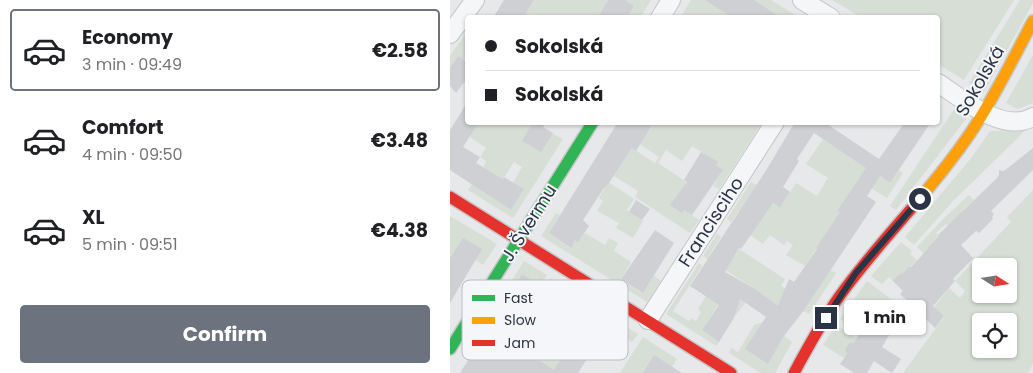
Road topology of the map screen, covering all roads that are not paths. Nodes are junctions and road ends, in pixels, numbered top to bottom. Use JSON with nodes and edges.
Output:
{"nodes":[{"id":1,"x":475,"y":0,"type":"edge"},
{"id":2,"x":671,"y":0,"type":"edge"},
{"id":3,"x":802,"y":0,"type":"edge"},
{"id":4,"x":662,"y":15,"type":"edge"},
{"id":5,"x":826,"y":15,"type":"edge"},
{"id":6,"x":1033,"y":21,"type":"edge"},
{"id":7,"x":450,"y":34,"type":"edge"},
{"id":8,"x":940,"y":84,"type":"edge"},
{"id":9,"x":984,"y":112,"type":"junction"},
{"id":10,"x":1033,"y":117,"type":"edge"},
{"id":11,"x":591,"y":125,"type":"edge"},
{"id":12,"x":773,"y":125,"type":"edge"},
{"id":13,"x":450,"y":197,"type":"edge"},
{"id":14,"x":519,"y":240,"type":"junction"},
{"id":15,"x":494,"y":280,"type":"edge"},
{"id":16,"x":584,"y":280,"type":"edge"},
{"id":17,"x":628,"y":308,"type":"edge"},
{"id":18,"x":648,"y":320,"type":"junction"},
{"id":19,"x":462,"y":330,"type":"edge"},
{"id":20,"x":450,"y":349,"type":"edge"},
{"id":21,"x":731,"y":373,"type":"edge"},
{"id":22,"x":794,"y":373,"type":"edge"}],
"edges":[{"from":1,"to":7,"type":"street"},
{"from":2,"to":4,"type":"street"},
{"from":3,"to":5,"type":"street"},
{"from":6,"to":9,"type":"street","name":"Sokolská"},
{"from":8,"to":9,"type":"street"},
{"from":9,"to":10,"type":"street"},
{"from":9,"to":22,"type":"street","name":"Sokolská"},
{"from":11,"to":14,"type":"street","name":"J. Švermu"},
{"from":12,"to":18,"type":"street","name":"Francisciho"},
{"from":13,"to":14,"type":"street"},
{"from":14,"to":15,"type":"street","name":"J. Švermu"},
{"from":14,"to":16,"type":"street"},
{"from":17,"to":18,"type":"street"},
{"from":18,"to":21,"type":"street"},
{"from":19,"to":20,"type":"street","name":"J. Švermu"}]}
